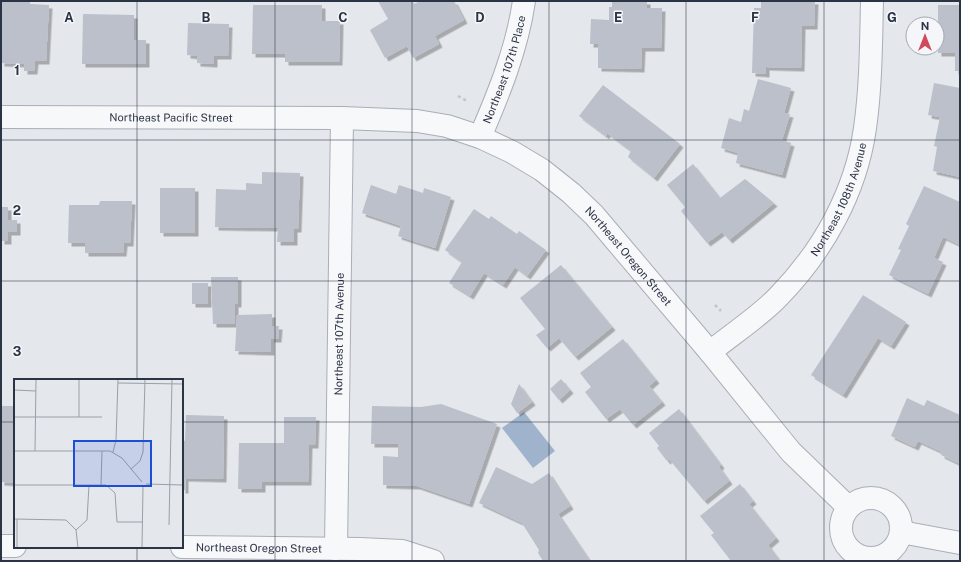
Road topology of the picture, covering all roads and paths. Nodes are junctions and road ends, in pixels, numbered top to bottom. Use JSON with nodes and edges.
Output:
{"nodes":[{"id":1,"x":524,"y":1,"type":"edge"},
{"id":2,"x":872,"y":1,"type":"edge"},
{"id":3,"x":458,"y":96,"type":"dead end"},
{"id":4,"x":467,"y":101,"type":"dead end"},
{"id":5,"x":1,"y":117,"type":"edge"},
{"id":6,"x":342,"y":118,"type":"junction"},
{"id":7,"x":480,"y":137,"type":"junction"},
{"id":8,"x":715,"y":305,"type":"dead end"},
{"id":9,"x":722,"y":311,"type":"dead end"},
{"id":10,"x":710,"y":352,"type":"junction"},
{"id":11,"x":848,"y":507,"type":"junction"},
{"id":12,"x":901,"y":532,"type":"junction"},
{"id":13,"x":960,"y":543,"type":"edge"},
{"id":14,"x":1,"y":546,"type":"edge"},
{"id":15,"x":14,"y":546,"type":"edge"},
{"id":16,"x":336,"y":549,"type":"junction"},
{"id":17,"x":185,"y":552,"type":"edge"},
{"id":18,"x":863,"y":559,"type":"edge"},
{"id":19,"x":433,"y":561,"type":"edge"}],
"edges":[{"from":1,"to":7,"type":"street","name":"Northeast 107th Place"},
{"from":2,"to":10,"type":"street","name":"Northeast 108th Avenue"},
{"from":3,"to":4,"type":"path"},
{"from":5,"to":6,"type":"street","name":"Northeast Pacific Street"},
{"from":6,"to":7,"type":"street","name":"Northeast Oregon Street"},
{"from":6,"to":16,"type":"street","name":"Northeast 107th Avenue"},
{"from":7,"to":10,"type":"street","name":"Northeast Oregon Street"},
{"from":8,"to":9,"type":"path"},
{"from":10,"to":11,"type":"street","name":"Northeast Oregon Street"},
{"from":11,"to":12,"type":"street"},
{"from":11,"to":18,"type":"street"},
{"from":12,"to":13,"type":"street"},
{"from":12,"to":18,"type":"street"},
{"from":14,"to":15,"type":"street"},
{"from":16,"to":17,"type":"street","name":"Northeast Oregon Street"},
{"from":16,"to":19,"type":"street"}]}
